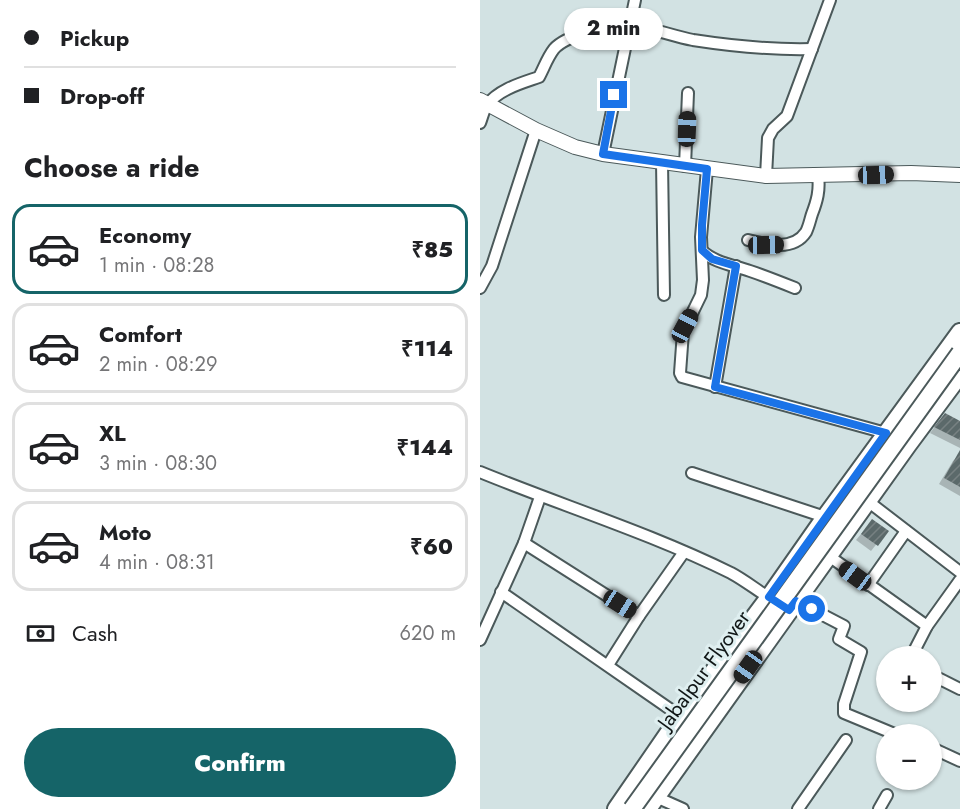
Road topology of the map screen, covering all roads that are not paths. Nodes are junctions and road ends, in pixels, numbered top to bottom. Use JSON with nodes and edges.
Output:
{"nodes":[{"id":1,"x":635,"y":0,"type":"edge"},
{"id":2,"x":830,"y":0,"type":"edge"},
{"id":3,"x":629,"y":25,"type":"junction"},
{"id":4,"x":812,"y":49,"type":"junction"},
{"id":5,"x":688,"y":93,"type":"dead end"},
{"id":6,"x":484,"y":102,"type":"edge"},
{"id":7,"x":480,"y":123,"type":"edge"},
{"id":8,"x":536,"y":130,"type":"junction"},
{"id":9,"x":603,"y":154,"type":"junction"},
{"id":10,"x":662,"y":162,"type":"junction"},
{"id":11,"x":685,"y":166,"type":"junction"},
{"id":12,"x":707,"y":169,"type":"junction"},
{"id":13,"x":960,"y":175,"type":"edge"},
{"id":14,"x":766,"y":176,"type":"junction"},
{"id":15,"x":818,"y":176,"type":"junction"},
{"id":16,"x":748,"y":240,"type":"dead end"},
{"id":17,"x":702,"y":250,"type":"junction"},
{"id":18,"x":736,"y":266,"type":"junction"},
{"id":19,"x":480,"y":288,"type":"edge"},
{"id":20,"x":795,"y":288,"type":"dead end"},
{"id":21,"x":664,"y":295,"type":"dead end"},
{"id":22,"x":960,"y":332,"type":"edge"},
{"id":23,"x":960,"y":353,"type":"edge"},
{"id":24,"x":960,"y":375,"type":"edge"},
{"id":25,"x":715,"y":387,"type":"junction"},
{"id":26,"x":886,"y":433,"type":"junction"},
{"id":27,"x":480,"y":472,"type":"edge"},
{"id":28,"x":692,"y":474,"type":"dead end"},
{"id":29,"x":848,"y":485,"type":"junction"},
{"id":30,"x":540,"y":497,"type":"junction"},
{"id":31,"x":868,"y":502,"type":"junction"},
{"id":32,"x":825,"y":517,"type":"junction"},
{"id":33,"x":906,"y":531,"type":"junction"},
{"id":34,"x":524,"y":543,"type":"junction"},
{"id":35,"x":684,"y":552,"type":"junction"},
{"id":36,"x":829,"y":556,"type":"junction"},
{"id":37,"x":960,"y":572,"type":"edge"},
{"id":38,"x":960,"y":580,"type":"edge"},
{"id":39,"x":868,"y":585,"type":"junction"},
{"id":40,"x":501,"y":592,"type":"junction"},
{"id":41,"x":769,"y":597,"type":"junction"},
{"id":42,"x":793,"y":605,"type":"junction"},
{"id":43,"x":639,"y":616,"type":"junction"},
{"id":44,"x":927,"y":626,"type":"junction"},
{"id":45,"x":480,"y":640,"type":"edge"},
{"id":46,"x":916,"y":646,"type":"edge"},
{"id":47,"x":608,"y":665,"type":"junction"},
{"id":48,"x":942,"y":680,"type":"edge"},
{"id":49,"x":960,"y":689,"type":"edge"},
{"id":50,"x":680,"y":716,"type":"junction"},
{"id":51,"x":876,"y":726,"type":"edge"},
{"id":52,"x":846,"y":740,"type":"dead end"},
{"id":53,"x":942,"y":753,"type":"edge"},
{"id":54,"x":960,"y":761,"type":"edge"},
{"id":55,"x":887,"y":795,"type":"dead end"},
{"id":56,"x":652,"y":803,"type":"edge"},
{"id":57,"x":616,"y":809,"type":"edge"},
{"id":58,"x":632,"y":809,"type":"edge"},
{"id":59,"x":682,"y":809,"type":"edge"},
{"id":60,"x":798,"y":809,"type":"edge"},
{"id":61,"x":879,"y":809,"type":"edge"}],
"edges":[{"from":1,"to":3,"type":"street"},
{"from":2,"to":4,"type":"street"},
{"from":3,"to":4,"type":"street"},
{"from":3,"to":6,"type":"street"},
{"from":3,"to":9,"type":"street"},
{"from":4,"to":14,"type":"street"},
{"from":5,"to":11,"type":"street"},
{"from":6,"to":7,"type":"street"},
{"from":6,"to":8,"type":"street"},
{"from":8,"to":9,"type":"street"},
{"from":8,"to":19,"type":"street"},
{"from":9,"to":10,"type":"street"},
{"from":10,"to":11,"type":"street"},
{"from":10,"to":21,"type":"street"},
{"from":11,"to":12,"type":"street"},
{"from":12,"to":14,"type":"street"},
{"from":12,"to":17,"type":"street"},
{"from":13,"to":15,"type":"street"},
{"from":14,"to":15,"type":"street"},
{"from":15,"to":16,"type":"street"},
{"from":17,"to":18,"type":"street"},
{"from":17,"to":25,"type":"street"},
{"from":18,"to":20,"type":"street"},
{"from":18,"to":25,"type":"street"},
{"from":22,"to":26,"type":"main road"},
{"from":23,"to":58,"type":"main road","name":"Jabalpur Flyover","bridge":true},
{"from":24,"to":31,"type":"main road"},
{"from":25,"to":26,"type":"street"},
{"from":26,"to":29,"type":"main road"},
{"from":27,"to":30,"type":"street"},
{"from":28,"to":32,"type":"street"},
{"from":29,"to":31,"type":"street"},
{"from":29,"to":32,"type":"main road"},
{"from":30,"to":34,"type":"street"},
{"from":30,"to":35,"type":"street"},
{"from":31,"to":33,"type":"street"},
{"from":31,"to":36,"type":"main road"},
{"from":32,"to":41,"type":"main road"},
{"from":33,"to":37,"type":"street"},
{"from":33,"to":39,"type":"street"},
{"from":34,"to":40,"type":"street"},
{"from":34,"to":43,"type":"street"},
{"from":35,"to":41,"type":"street"},
{"from":35,"to":43,"type":"street"},
{"from":36,"to":39,"type":"street"},
{"from":36,"to":42,"type":"main road"},
{"from":38,"to":44,"type":"street"},
{"from":39,"to":44,"type":"street"},
{"from":40,"to":45,"type":"street"},
{"from":40,"to":47,"type":"street"},
{"from":41,"to":42,"type":"street"},
{"from":41,"to":50,"type":"main road"},
{"from":42,"to":51,"type":"street"},
{"from":42,"to":56,"type":"main road"},
{"from":43,"to":47,"type":"street"},
{"from":44,"to":46,"type":"street"},
{"from":47,"to":50,"type":"street"},
{"from":48,"to":49,"type":"street"},
{"from":50,"to":57,"type":"main road"},
{"from":52,"to":60,"type":"street"},
{"from":53,"to":54,"type":"street"},
{"from":55,"to":61,"type":"street"},
{"from":56,"to":59,"type":"street"}]}
